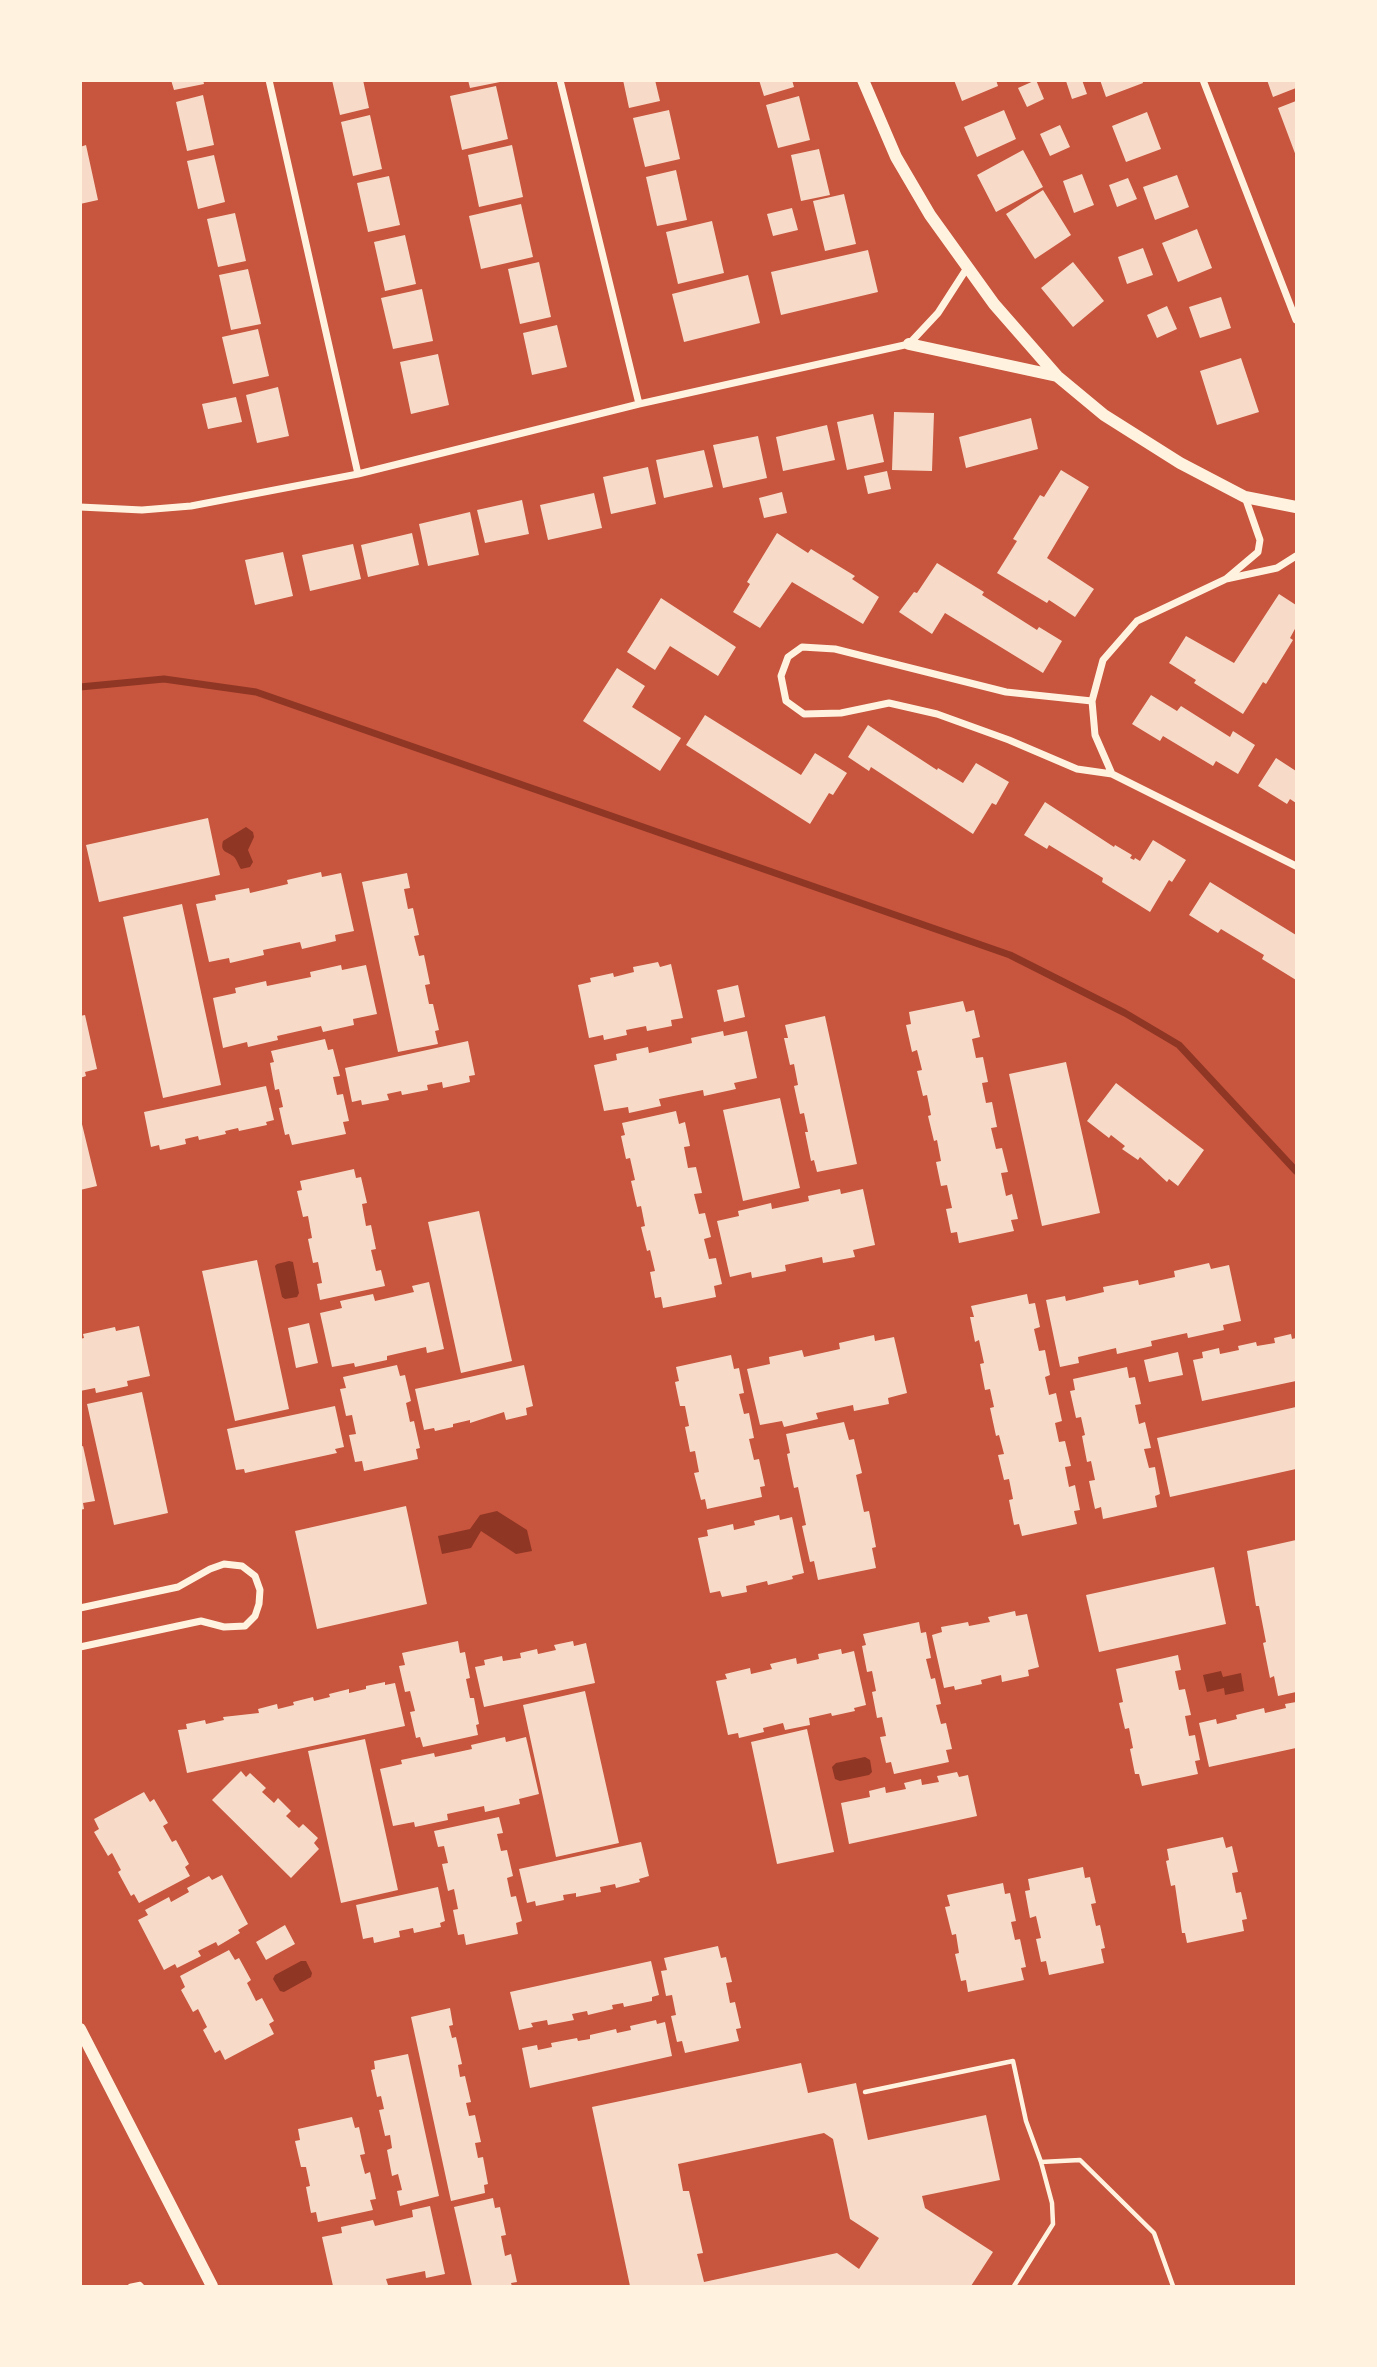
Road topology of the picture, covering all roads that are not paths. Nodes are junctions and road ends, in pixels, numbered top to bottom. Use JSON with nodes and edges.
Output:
{"nodes":[{"id":1,"x":269,"y":80,"type":"edge"},
{"id":2,"x":559,"y":80,"type":"edge"},
{"id":3,"x":863,"y":80,"type":"edge"},
{"id":4,"x":1203,"y":80,"type":"edge"},
{"id":5,"x":967,"y":268,"type":"junction"},
{"id":6,"x":1297,"y":320,"type":"edge"},
{"id":7,"x":909,"y":344,"type":"junction"},
{"id":8,"x":1057,"y":376,"type":"junction"},
{"id":9,"x":639,"y":404,"type":"junction"},
{"id":10,"x":358,"y":474,"type":"junction"},
{"id":11,"x":1245,"y":497,"type":"junction"},
{"id":12,"x":80,"y":507,"type":"edge"},
{"id":13,"x":1297,"y":508,"type":"edge"},
{"id":14,"x":1297,"y":556,"type":"edge"},
{"id":15,"x":1226,"y":579,"type":"junction"},
{"id":16,"x":1092,"y":701,"type":"junction"},
{"id":17,"x":1112,"y":774,"type":"junction"},
{"id":18,"x":1297,"y":866,"type":"edge"},
{"id":19,"x":80,"y":1608,"type":"edge"},
{"id":20,"x":80,"y":1647,"type":"edge"},
{"id":21,"x":80,"y":2029,"type":"edge"},
{"id":22,"x":865,"y":2092,"type":"dead end"},
{"id":23,"x":1041,"y":2162,"type":"junction"},
{"id":24,"x":130,"y":2287,"type":"edge"},
{"id":25,"x":142,"y":2287,"type":"edge"},
{"id":26,"x":212,"y":2287,"type":"edge"},
{"id":27,"x":1014,"y":2287,"type":"edge"},
{"id":28,"x":1173,"y":2287,"type":"edge"}],
"edges":[{"from":1,"to":10,"type":"street"},
{"from":2,"to":9,"type":"street"},
{"from":3,"to":5,"type":"street"},
{"from":4,"to":6,"type":"street"},
{"from":5,"to":7,"type":"street"},
{"from":5,"to":8,"type":"street"},
{"from":7,"to":8,"type":"street"},
{"from":7,"to":9,"type":"street"},
{"from":8,"to":11,"type":"street"},
{"from":9,"to":10,"type":"street"},
{"from":10,"to":12,"type":"street"},
{"from":11,"to":13,"type":"street"},
{"from":11,"to":15,"type":"street"},
{"from":14,"to":15,"type":"street"},
{"from":15,"to":16,"type":"street"},
{"from":16,"to":17,"type":"street"},
{"from":16,"to":17,"type":"street"},
{"from":17,"to":18,"type":"street"},
{"from":19,"to":20,"type":"street"},
{"from":21,"to":26,"type":"street"},
{"from":22,"to":23,"type":"lane"},
{"from":23,"to":27,"type":"lane"},
{"from":23,"to":28,"type":"lane"},
{"from":24,"to":25,"type":"lane"}]}
